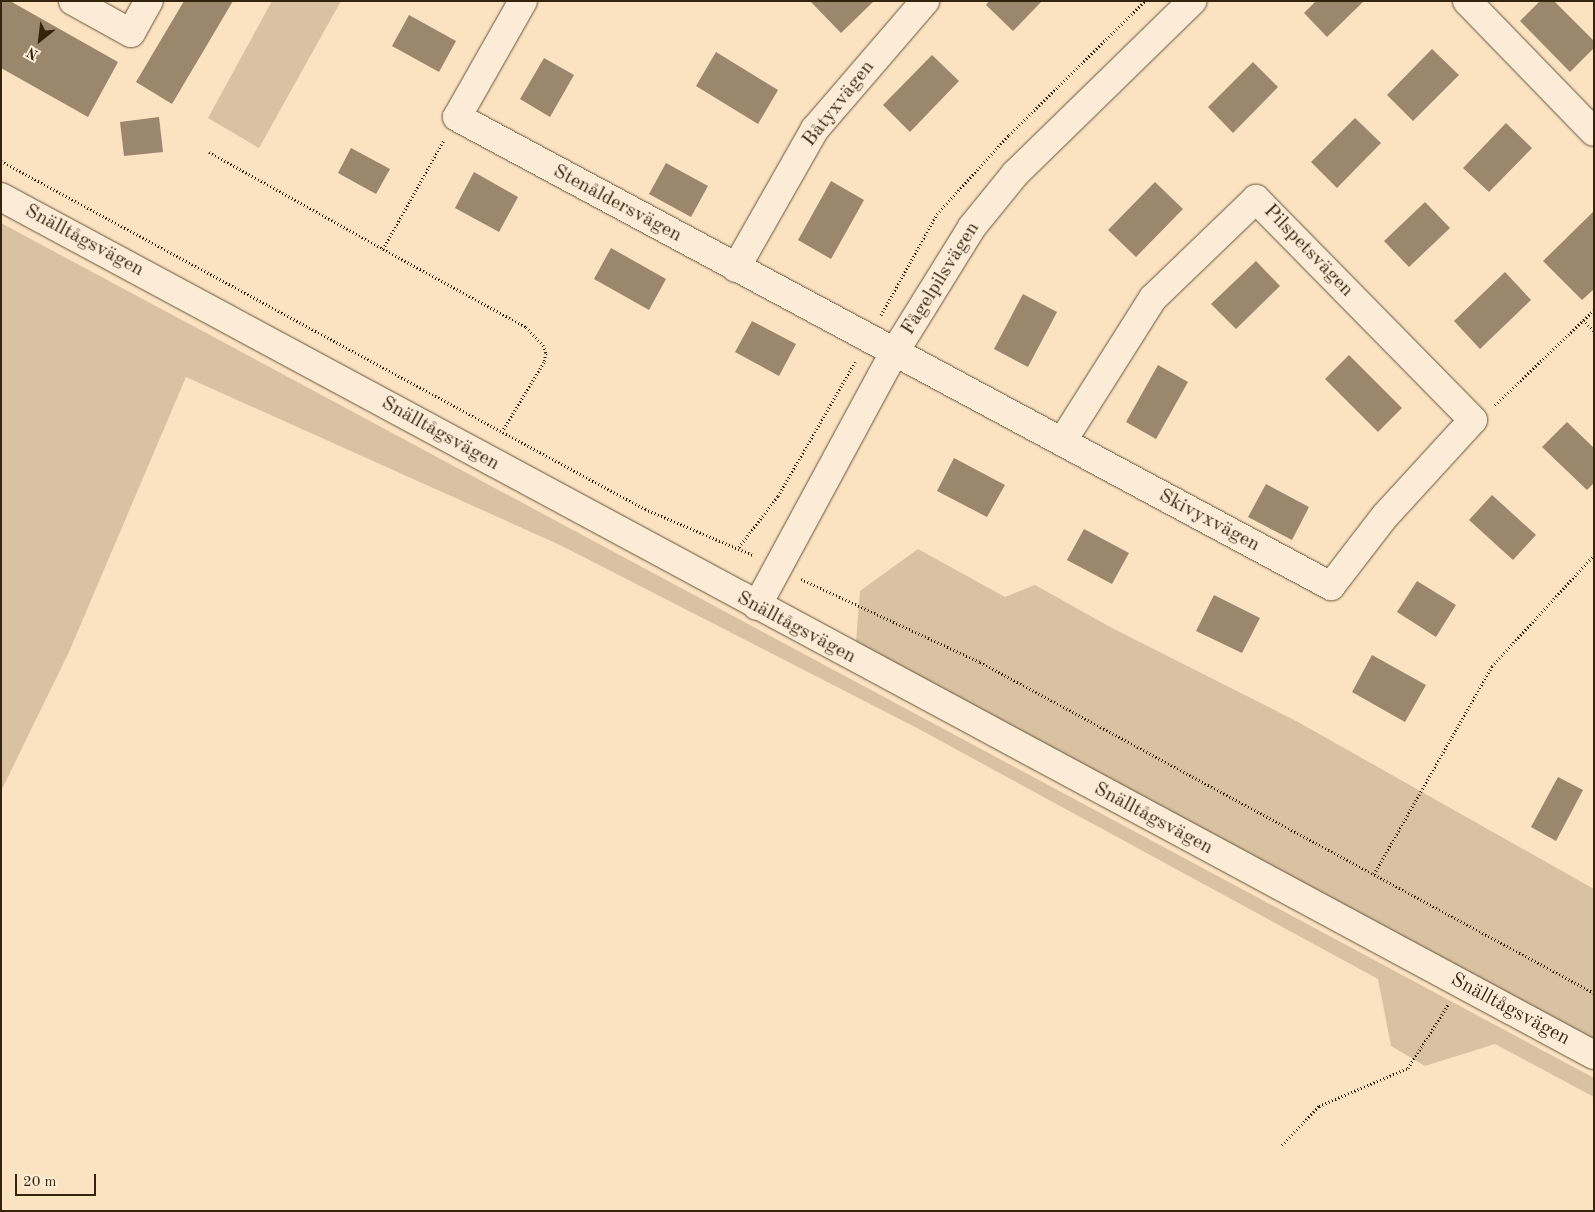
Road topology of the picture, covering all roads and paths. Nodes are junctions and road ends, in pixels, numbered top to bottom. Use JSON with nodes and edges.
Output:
{"nodes":[{"id":1,"x":73,"y":1,"type":"edge"},
{"id":2,"x":149,"y":1,"type":"edge"},
{"id":3,"x":523,"y":1,"type":"edge"},
{"id":4,"x":925,"y":1,"type":"edge"},
{"id":5,"x":1192,"y":1,"type":"edge"},
{"id":6,"x":1467,"y":1,"type":"edge"},
{"id":7,"x":457,"y":118,"type":"junction"},
{"id":8,"x":1594,"y":132,"type":"edge"},
{"id":9,"x":209,"y":152,"type":"dead end"},
{"id":10,"x":1,"y":197,"type":"edge"},
{"id":11,"x":383,"y":249,"type":"junction"},
{"id":12,"x":736,"y":268,"type":"junction"},
{"id":13,"x":1594,"y":310,"type":"edge"},
{"id":14,"x":1583,"y":320,"type":"junction"},
{"id":15,"x":1594,"y":331,"type":"edge"},
{"id":16,"x":894,"y":354,"type":"junction"},
{"id":17,"x":1473,"y":420,"type":"junction"},
{"id":18,"x":503,"y":430,"type":"dead end"},
{"id":19,"x":1062,"y":442,"type":"junction"},
{"id":20,"x":1594,"y":555,"type":"edge"},
{"id":21,"x":757,"y":606,"type":"junction"},
{"id":22,"x":1374,"y":874,"type":"dead end"},
{"id":23,"x":1460,"y":983,"type":"junction"},
{"id":24,"x":1594,"y":1055,"type":"edge"},
{"id":25,"x":1282,"y":1145,"type":"dead end"}],
"edges":[{"from":1,"to":2,"type":"street"},
{"from":3,"to":7,"type":"street"},
{"from":4,"to":12,"type":"street","name":"Båtyxvägen"},
{"from":5,"to":16,"type":"street","name":"Fågelpilsvägen"},
{"from":6,"to":8,"type":"street"},
{"from":7,"to":11,"type":"path"},
{"from":7,"to":12,"type":"street","name":"Stenåldersvägen"},
{"from":9,"to":11,"type":"path"},
{"from":10,"to":21,"type":"street","name":"Snälltågsvägen"},
{"from":11,"to":18,"type":"path"},
{"from":12,"to":16,"type":"street","name":"Stenåldersvägen"},
{"from":13,"to":14,"type":"path"},
{"from":14,"to":15,"type":"path"},
{"from":14,"to":17,"type":"path"},
{"from":16,"to":19,"type":"street","name":"Skivyxvägen"},
{"from":16,"to":21,"type":"street","name":"Fågelpilsvägen"},
{"from":17,"to":19,"type":"street","name":"Skivyxvägen"},
{"from":17,"to":19,"type":"street","name":"Pilspetsvägen"},
{"from":20,"to":22,"type":"path"},
{"from":21,"to":23,"type":"street","name":"Snälltågsvägen"},
{"from":23,"to":24,"type":"street","name":"Snälltågsvägen"},
{"from":23,"to":25,"type":"path"}]}
